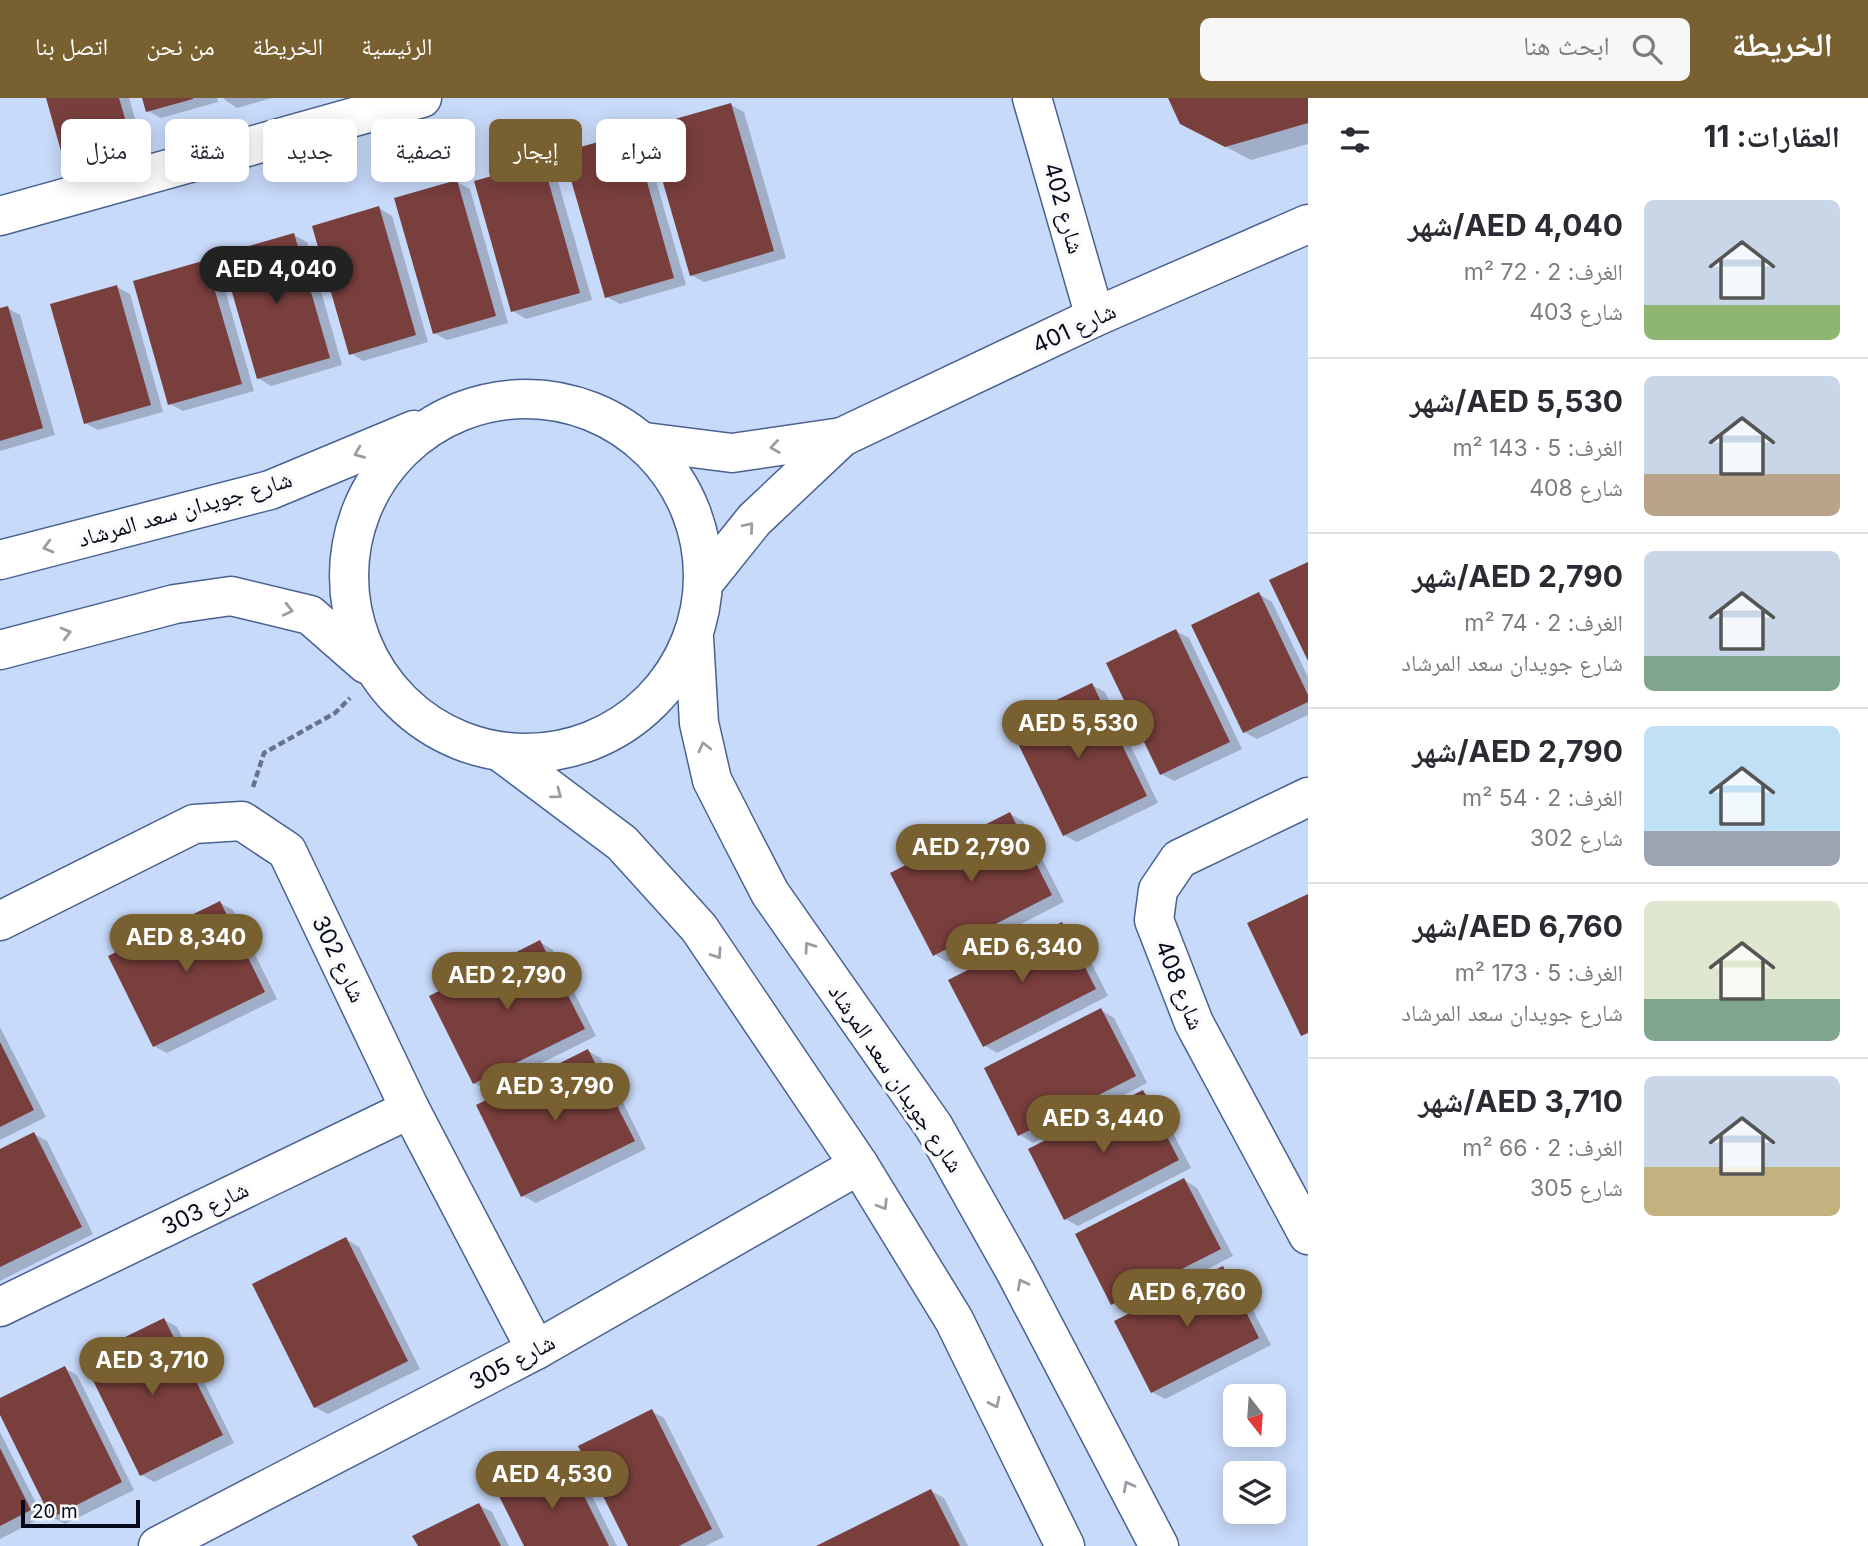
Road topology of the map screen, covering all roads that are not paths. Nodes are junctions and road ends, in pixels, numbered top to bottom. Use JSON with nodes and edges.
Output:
{"nodes":[{"id":1,"x":422,"y":98,"type":"edge"},
{"id":2,"x":1032,"y":98,"type":"edge"},
{"id":3,"x":0,"y":216,"type":"edge"},
{"id":4,"x":1308,"y":224,"type":"edge"},
{"id":5,"x":1095,"y":317,"type":"junction"},
{"id":6,"x":445,"y":418,"type":"junction"},
{"id":7,"x":842,"y":437,"type":"junction"},
{"id":8,"x":645,"y":442,"type":"junction"},
{"id":9,"x":0,"y":560,"type":"edge"},
{"id":10,"x":706,"y":580,"type":"junction"},
{"id":11,"x":694,"y":638,"type":"junction"},
{"id":12,"x":0,"y":650,"type":"edge"},
{"id":13,"x":375,"y":672,"type":"junction"},
{"id":14,"x":502,"y":753,"type":"junction"},
{"id":15,"x":1308,"y":797,"type":"edge"},
{"id":16,"x":0,"y":921,"type":"edge"},
{"id":17,"x":410,"y":1109,"type":"junction"},
{"id":18,"x":859,"y":1165,"type":"junction"},
{"id":19,"x":1308,"y":1235,"type":"edge"},
{"id":20,"x":0,"y":1307,"type":"edge"},
{"id":21,"x":536,"y":1350,"type":"junction"},
{"id":22,"x":158,"y":1546,"type":"edge"},
{"id":23,"x":1065,"y":1546,"type":"edge"},
{"id":24,"x":1159,"y":1546,"type":"edge"}],
"edges":[{"from":1,"to":3,"type":"street"},
{"from":2,"to":5,"type":"street","name":"شارع 402"},
{"from":4,"to":5,"type":"street","name":"شارع 401"},
{"from":5,"to":7,"type":"street","name":"شارع 401"},
{"from":6,"to":8,"type":"street"},
{"from":6,"to":9,"type":"street","name":"شارع جويدان سعد المرشاد","one_way":true},
{"from":6,"to":13,"type":"street"},
{"from":7,"to":8,"type":"street","name":"شارع 401","one_way":true},
{"from":10,"to":7,"type":"street","name":"شارع 401","one_way":true},
{"from":8,"to":10,"type":"street"},
{"from":10,"to":11,"type":"street"},
{"from":11,"to":14,"type":"street"},
{"from":24,"to":11,"type":"street","name":"شارع جويدان سعد المرشاد","one_way":true},
{"from":12,"to":13,"type":"street","one_way":true},
{"from":13,"to":14,"type":"street"},
{"from":14,"to":18,"type":"street","one_way":true},
{"from":15,"to":19,"type":"street","name":"شارع 408"},
{"from":16,"to":17,"type":"street","name":"شارع 302"},
{"from":17,"to":20,"type":"street","name":"شارع 303"},
{"from":17,"to":21,"type":"street","name":"شارع 302"},
{"from":18,"to":21,"type":"street","name":"شارع 305"},
{"from":18,"to":23,"type":"street","one_way":true},
{"from":21,"to":22,"type":"street","name":"شارع 305"}]}
